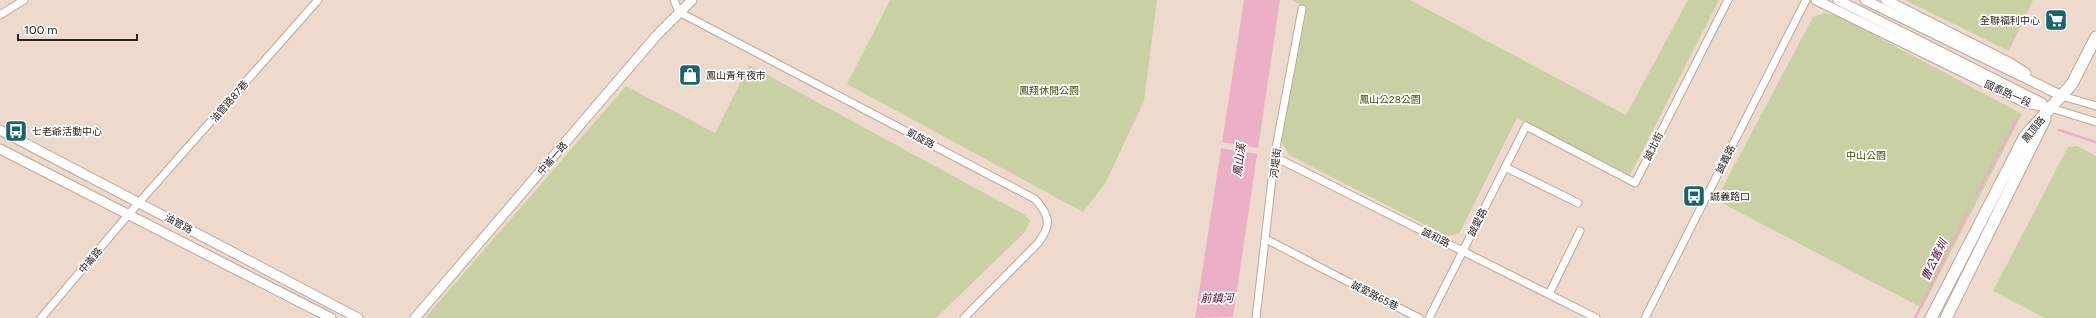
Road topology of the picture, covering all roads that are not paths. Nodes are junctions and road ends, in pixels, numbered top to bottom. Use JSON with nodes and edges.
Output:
{"nodes":[{"id":1,"x":24,"y":0,"type":"edge"},
{"id":2,"x":318,"y":0,"type":"edge"},
{"id":3,"x":674,"y":0,"type":"edge"},
{"id":4,"x":692,"y":0,"type":"edge"},
{"id":5,"x":1728,"y":0,"type":"edge"},
{"id":6,"x":1806,"y":0,"type":"edge"},
{"id":7,"x":1816,"y":0,"type":"edge"},
{"id":8,"x":1838,"y":0,"type":"edge"},
{"id":9,"x":1865,"y":0,"type":"edge"},
{"id":10,"x":1886,"y":0,"type":"edge"},
{"id":11,"x":1302,"y":9,"type":"dead end"},
{"id":12,"x":679,"y":12,"type":"junction"},
{"id":13,"x":0,"y":15,"type":"edge"},
{"id":14,"x":2096,"y":37,"type":"edge"},
{"id":15,"x":2062,"y":96,"type":"junction"},
{"id":16,"x":2096,"y":106,"type":"edge"},
{"id":17,"x":2051,"y":108,"type":"junction"},
{"id":18,"x":2096,"y":122,"type":"edge"},
{"id":19,"x":1526,"y":126,"type":"joint"},
{"id":20,"x":0,"y":130,"type":"edge"},
{"id":21,"x":0,"y":149,"type":"edge"},
{"id":22,"x":1275,"y":156,"type":"junction"},
{"id":23,"x":1505,"y":167,"type":"junction"},
{"id":24,"x":140,"y":202,"type":"junction"},
{"id":25,"x":1578,"y":203,"type":"dead end"},
{"id":26,"x":128,"y":215,"type":"junction"},
{"id":27,"x":1580,"y":231,"type":"dead end"},
{"id":28,"x":1266,"y":239,"type":"junction"},
{"id":29,"x":1463,"y":251,"type":"junction"},
{"id":30,"x":1549,"y":294,"type":"junction"},
{"id":31,"x":41,"y":318,"type":"edge"},
{"id":32,"x":331,"y":318,"type":"edge"},
{"id":33,"x":358,"y":318,"type":"edge"},
{"id":34,"x":415,"y":318,"type":"edge"},
{"id":35,"x":964,"y":318,"type":"edge"},
{"id":36,"x":1256,"y":318,"type":"edge"},
{"id":37,"x":1419,"y":318,"type":"edge"},
{"id":38,"x":1428,"y":318,"type":"edge"},
{"id":39,"x":1596,"y":318,"type":"edge"},
{"id":40,"x":1645,"y":318,"type":"edge"},
{"id":41,"x":1931,"y":318,"type":"edge"},
{"id":42,"x":1946,"y":318,"type":"edge"}],
"edges":[{"from":1,"to":13,"type":"street"},
{"from":2,"to":24,"type":"street","name":"油管路87巷"},
{"from":3,"to":12,"type":"street"},
{"from":4,"to":12,"type":"street","name":"中崙一路"},
{"from":5,"to":19,"type":"street","name":"誠北街"},
{"from":6,"to":40,"type":"street","name":"誠義路"},
{"from":7,"to":17,"type":"street","name":"國泰路一段"},
{"from":8,"to":17,"type":"street","name":"國泰路一段"},
{"from":9,"to":15,"type":"street","name":"國泰路一段"},
{"from":10,"to":15,"type":"street"},
{"from":11,"to":22,"type":"street","name":"河堤街"},
{"from":12,"to":34,"type":"street","name":"中崙一路"},
{"from":12,"to":35,"type":"street","name":"凱旋路"},
{"from":14,"to":15,"type":"main road"},
{"from":15,"to":16,"type":"street"},
{"from":15,"to":17,"type":"main road"},
{"from":17,"to":18,"type":"street"},
{"from":17,"to":41,"type":"main road","name":"鳳頂路"},
{"from":17,"to":42,"type":"main road","name":"鳳頂路"},
{"from":19,"to":23,"type":"street","name":"誠愛路"},
{"from":20,"to":24,"type":"street","name":"油管路"},
{"from":21,"to":26,"type":"street","name":"油管路"},
{"from":22,"to":28,"type":"street","name":"河堤街"},
{"from":22,"to":29,"type":"street","name":"誠和路"},
{"from":23,"to":25,"type":"street"},
{"from":23,"to":29,"type":"street","name":"誠愛路"},
{"from":24,"to":26,"type":"street","name":"中崙路"},
{"from":24,"to":33,"type":"street","name":"油管路"},
{"from":26,"to":31,"type":"street","name":"中崙路"},
{"from":26,"to":32,"type":"street","name":"油管路"},
{"from":27,"to":30,"type":"street"},
{"from":28,"to":36,"type":"street","name":"河堤街"},
{"from":28,"to":37,"type":"street","name":"誠愛路65巷"},
{"from":29,"to":30,"type":"street","name":"誠和路"},
{"from":29,"to":38,"type":"street","name":"誠愛路"},
{"from":30,"to":39,"type":"street","name":"誠和路"}]}
